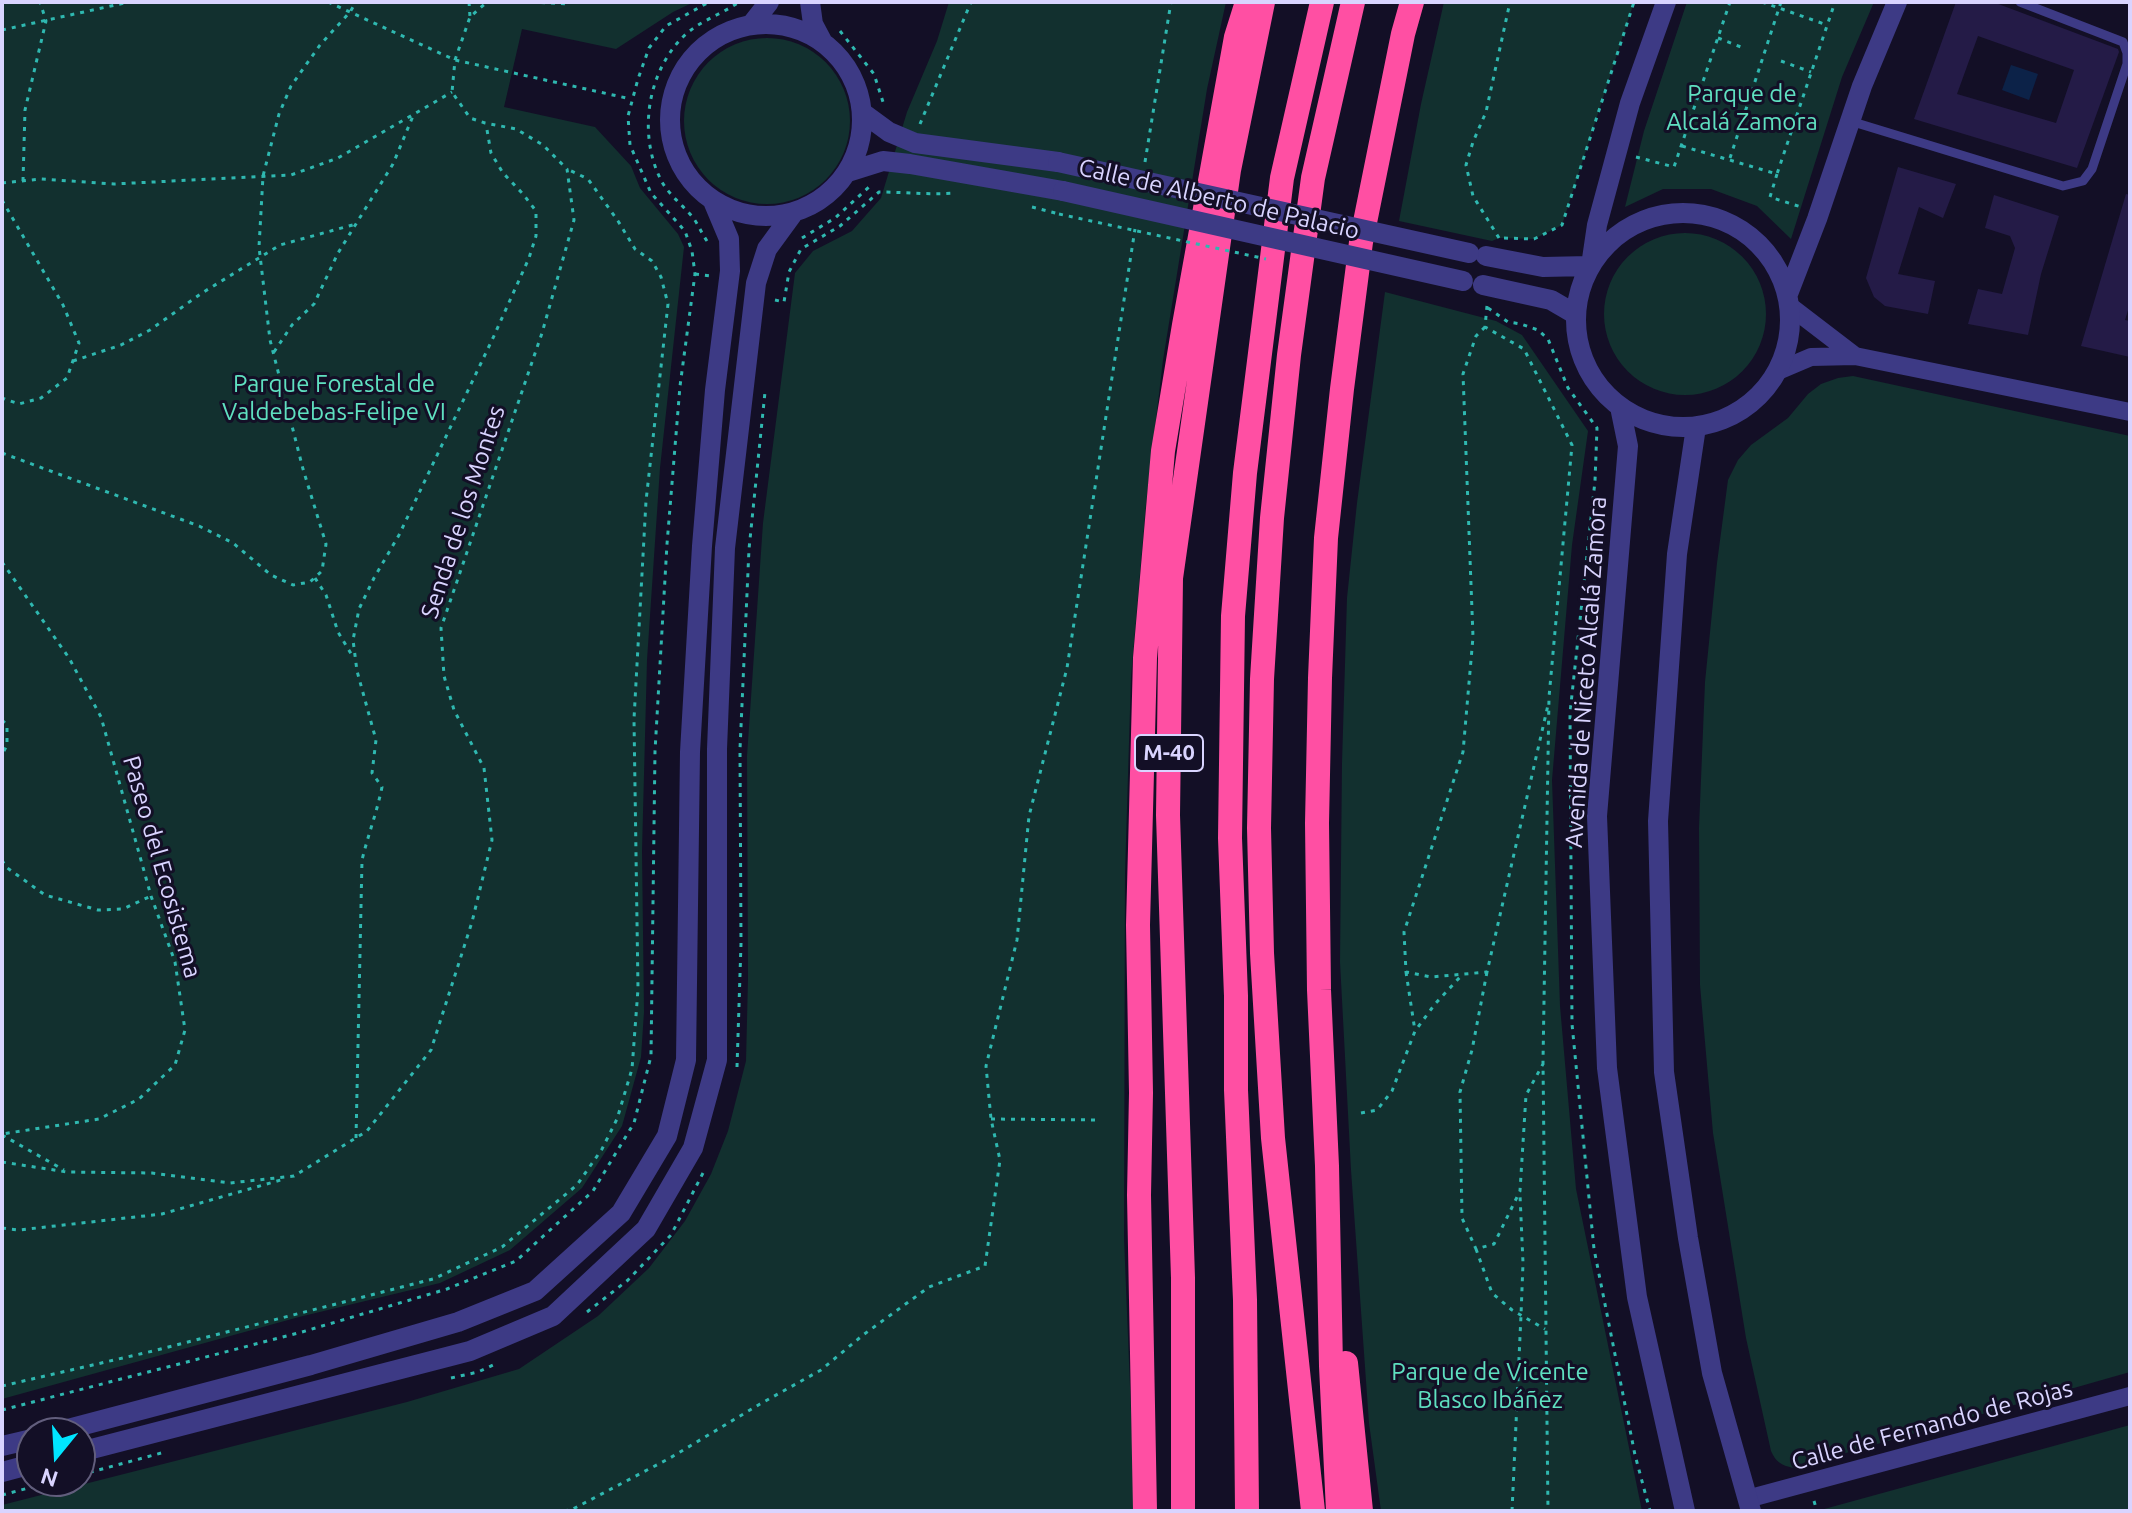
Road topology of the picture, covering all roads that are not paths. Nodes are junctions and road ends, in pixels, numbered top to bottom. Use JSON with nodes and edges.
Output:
{"nodes":[{"id":1,"x":769,"y":2,"type":"edge"},
{"id":2,"x":810,"y":2,"type":"edge"},
{"id":3,"x":1247,"y":2,"type":"edge"},
{"id":4,"x":1263,"y":2,"type":"edge"},
{"id":5,"x":1322,"y":2,"type":"edge"},
{"id":6,"x":1353,"y":2,"type":"edge"},
{"id":7,"x":1412,"y":2,"type":"edge"},
{"id":8,"x":1666,"y":2,"type":"edge"},
{"id":9,"x":1897,"y":2,"type":"edge"},
{"id":10,"x":2020,"y":2,"type":"edge"},
{"id":11,"x":751,"y":25,"type":"junction"},
{"id":12,"x":822,"y":41,"type":"junction"},
{"id":13,"x":863,"y":113,"type":"junction"},
{"id":14,"x":1850,"y":121,"type":"junction"},
{"id":15,"x":848,"y":172,"type":"junction"},
{"id":16,"x":713,"y":201,"type":"junction"},
{"id":17,"x":794,"y":212,"type":"junction"},
{"id":18,"x":1590,"y":265,"type":"junction"},
{"id":19,"x":1789,"y":300,"type":"junction"},
{"id":20,"x":1575,"y":314,"type":"junction"},
{"id":21,"x":1855,"y":356,"type":"junction"},
{"id":22,"x":1778,"y":371,"type":"junction"},
{"id":23,"x":1620,"y":407,"type":"junction"},
{"id":24,"x":2130,"y":412,"type":"edge"},
{"id":25,"x":1696,"y":427,"type":"junction"},
{"id":26,"x":1327,"y":1166,"type":"junction"},
{"id":27,"x":2130,"y":1396,"type":"edge"},
{"id":28,"x":96,"y":1422,"type":"edge"},
{"id":29,"x":96,"y":1448,"type":"edge"},
{"id":30,"x":1749,"y":1505,"type":"edge"},
{"id":31,"x":1145,"y":1511,"type":"edge"},
{"id":32,"x":1183,"y":1511,"type":"edge"},
{"id":33,"x":1247,"y":1511,"type":"edge"},
{"id":34,"x":1313,"y":1511,"type":"edge"},
{"id":35,"x":1338,"y":1511,"type":"edge"},
{"id":36,"x":1361,"y":1511,"type":"edge"},
{"id":37,"x":1685,"y":1511,"type":"edge"}],
"edges":[{"from":1,"to":11,"type":"street"},
{"from":2,"to":12,"type":"street"},
{"from":3,"to":31,"type":"highway"},
{"from":4,"to":32,"type":"highway","number":"M-40"},
{"from":5,"to":33,"type":"highway","number":"M-40"},
{"from":6,"to":34,"type":"highway"},
{"from":7,"to":26,"type":"highway"},
{"from":8,"to":18,"type":"street"},
{"from":9,"to":14,"type":"street"},
{"from":10,"to":14,"type":"lane"},
{"from":11,"to":12,"type":"street"},
{"from":11,"to":16,"type":"street"},
{"from":12,"to":13,"type":"street"},
{"from":13,"to":15,"type":"street"},
{"from":13,"to":18,"type":"street","name":"Calle de Alberto de Palacio","bridge":true},
{"from":14,"to":19,"type":"street"},
{"from":15,"to":17,"type":"street"},
{"from":15,"to":20,"type":"street","name":"Calle de Alberto de Palacio","bridge":true},
{"from":16,"to":17,"type":"street"},
{"from":16,"to":28,"type":"street"},
{"from":17,"to":29,"type":"street"},
{"from":18,"to":19,"type":"street"},
{"from":18,"to":20,"type":"street"},
{"from":19,"to":21,"type":"street"},
{"from":19,"to":22,"type":"street"},
{"from":20,"to":23,"type":"street"},
{"from":21,"to":22,"type":"street"},
{"from":21,"to":24,"type":"street"},
{"from":22,"to":25,"type":"street"},
{"from":23,"to":25,"type":"street"},
{"from":23,"to":37,"type":"street","name":"Avenida de Niceto Alcalá Zamora"},
{"from":25,"to":30,"type":"street"},
{"from":26,"to":35,"type":"highway"},
{"from":26,"to":36,"type":"highway"},
{"from":27,"to":30,"type":"street","name":"Calle de Fernando de Rojas"}]}
